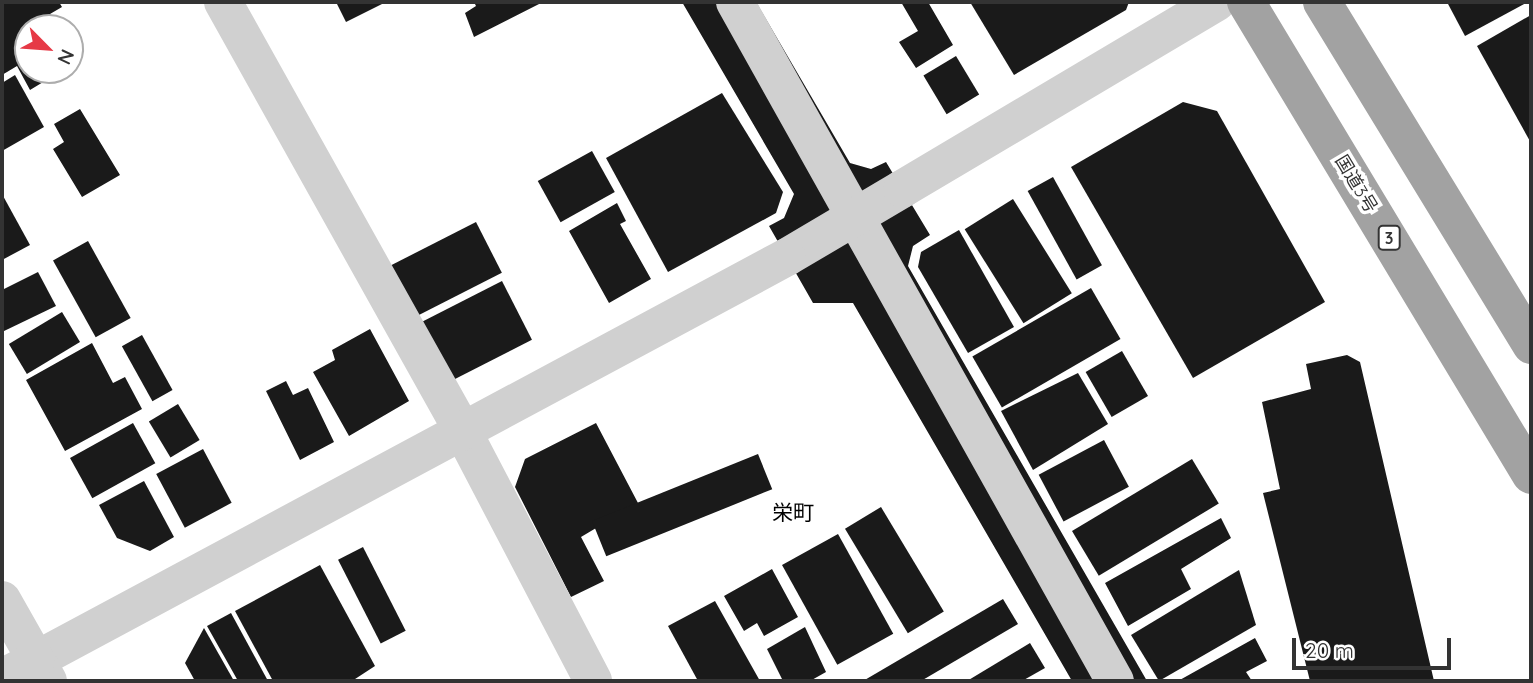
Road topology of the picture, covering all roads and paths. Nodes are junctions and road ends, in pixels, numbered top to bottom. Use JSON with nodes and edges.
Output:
{"nodes":[{"id":1,"x":223,"y":2,"type":"edge"},
{"id":2,"x":734,"y":2,"type":"edge"},
{"id":3,"x":1217,"y":2,"type":"edge"},
{"id":4,"x":1246,"y":2,"type":"edge"},
{"id":5,"x":1322,"y":2,"type":"edge"},
{"id":6,"x":856,"y":216,"type":"junction"},
{"id":7,"x":1531,"y":345,"type":"edge"},
{"id":8,"x":463,"y":430,"type":"junction"},
{"id":9,"x":1531,"y":475,"type":"edge"},
{"id":10,"x":2,"y":600,"type":"edge"},
{"id":11,"x":42,"y":670,"type":"edge"},
{"id":12,"x":2,"y":678,"type":"edge"},
{"id":13,"x":593,"y":681,"type":"edge"},
{"id":14,"x":1115,"y":681,"type":"edge"}],
"edges":[{"from":1,"to":8,"type":"street"},
{"from":2,"to":6,"type":"street"},
{"from":3,"to":6,"type":"street"},
{"from":4,"to":9,"type":"highway","name":"国道3号","number":"3"},
{"from":5,"to":7,"type":"highway"},
{"from":6,"to":8,"type":"street"},
{"from":6,"to":14,"type":"street"},
{"from":8,"to":11,"type":"street"},
{"from":8,"to":13,"type":"street"},
{"from":10,"to":11,"type":"street"},
{"from":11,"to":12,"type":"street"}]}
